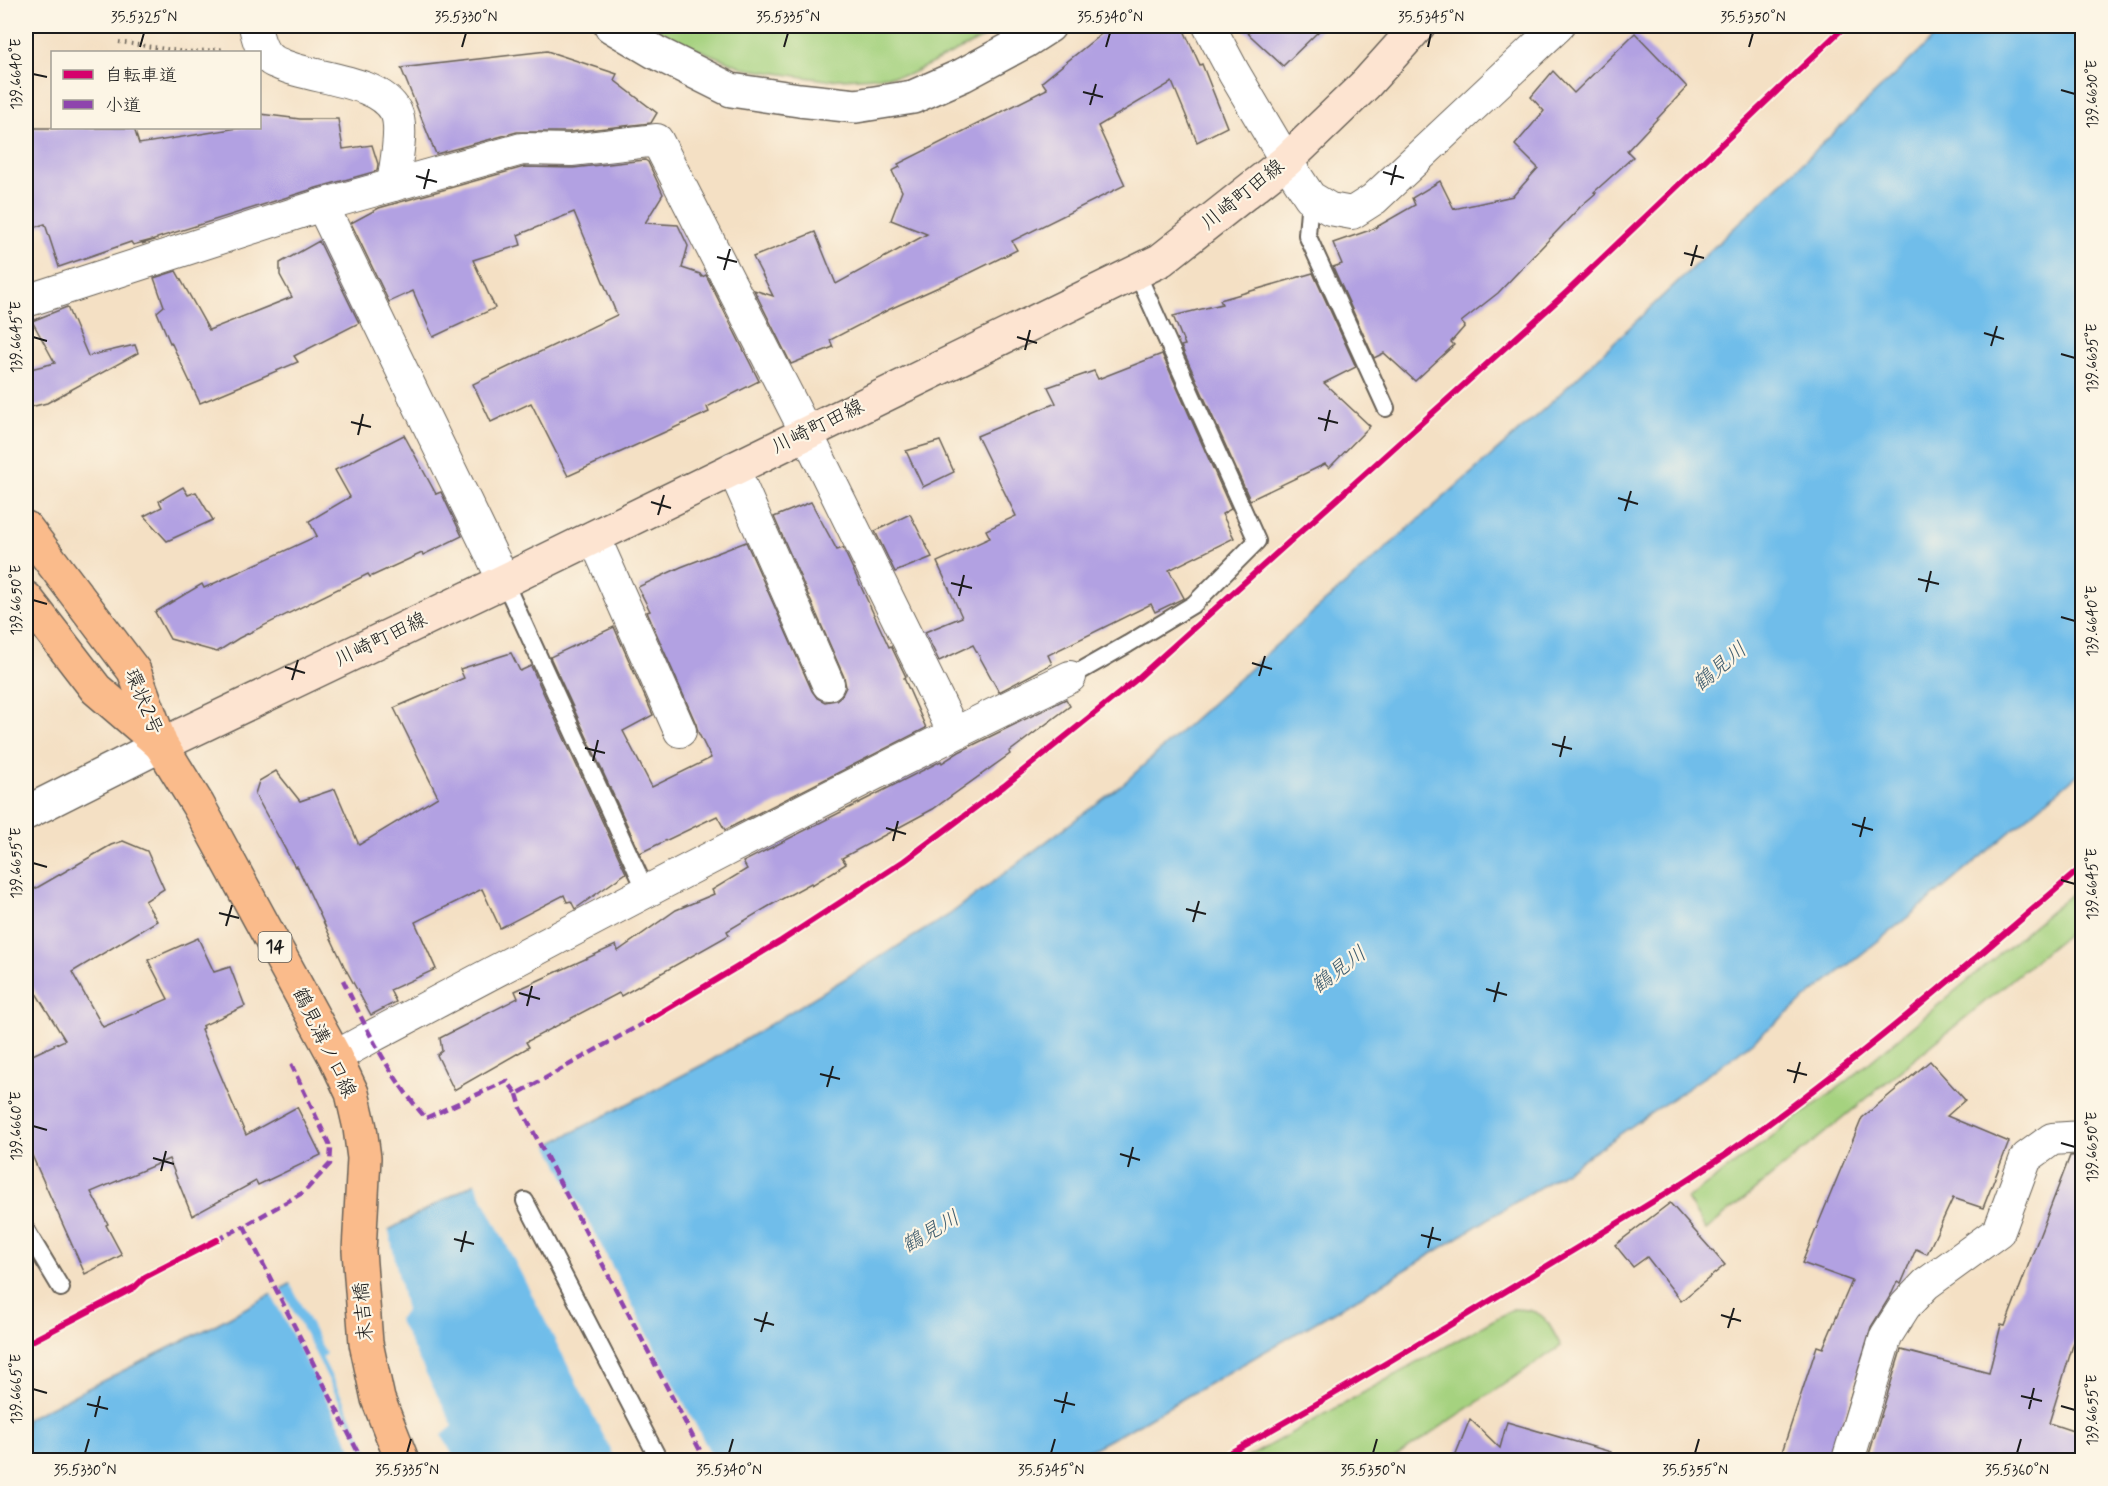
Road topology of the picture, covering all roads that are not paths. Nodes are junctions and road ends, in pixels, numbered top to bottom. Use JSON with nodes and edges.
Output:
{"nodes":[{"id":1,"x":611,"y":26,"type":"edge"},
{"id":2,"x":1049,"y":26,"type":"edge"},
{"id":3,"x":1209,"y":26,"type":"edge"},
{"id":4,"x":1418,"y":26,"type":"edge"},
{"id":5,"x":1558,"y":26,"type":"edge"},
{"id":6,"x":257,"y":34,"type":"edge"},
{"id":7,"x":1286,"y":161,"type":"junction"},
{"id":8,"x":393,"y":185,"type":"junction"},
{"id":9,"x":1310,"y":197,"type":"junction"},
{"id":10,"x":322,"y":205,"type":"junction"},
{"id":11,"x":1136,"y":271,"type":"junction"},
{"id":12,"x":26,"y":301,"type":"edge"},
{"id":13,"x":1386,"y":408,"type":"dead end"},
{"id":14,"x":806,"y":432,"type":"junction"},
{"id":15,"x":733,"y":468,"type":"junction"},
{"id":16,"x":26,"y":528,"type":"edge"},
{"id":17,"x":594,"y":537,"type":"junction"},
{"id":18,"x":504,"y":581,"type":"junction"},
{"id":19,"x":26,"y":598,"type":"edge"},
{"id":20,"x":1070,"y":676,"type":"joint"},
{"id":21,"x":828,"y":684,"type":"dead end"},
{"id":22,"x":680,"y":730,"type":"dead end"},
{"id":23,"x":954,"y":733,"type":"junction"},
{"id":24,"x":161,"y":745,"type":"junction"},
{"id":25,"x":26,"y":813,"type":"edge"},
{"id":26,"x":646,"y":891,"type":"junction"},
{"id":27,"x":335,"y":1057,"type":"junction"},
{"id":28,"x":2082,"y":1137,"type":"edge"},
{"id":29,"x":364,"y":1158,"type":"joint"},
{"id":30,"x":525,"y":1201,"type":"dead end"},
{"id":31,"x":26,"y":1230,"type":"edge"},
{"id":32,"x":61,"y":1288,"type":"dead end"},
{"id":33,"x":402,"y":1461,"type":"edge"},
{"id":34,"x":659,"y":1461,"type":"edge"},
{"id":35,"x":1848,"y":1461,"type":"edge"}],
"edges":[{"from":1,"to":2,"type":"street"},
{"from":3,"to":7,"type":"street"},
{"from":4,"to":7,"type":"main road","name":"川崎町田線"},
{"from":5,"to":9,"type":"street"},
{"from":6,"to":8,"type":"street"},
{"from":7,"to":9,"type":"street"},
{"from":7,"to":11,"type":"main road","name":"川崎町田線"},
{"from":8,"to":10,"type":"street"},
{"from":8,"to":14,"type":"street"},
{"from":9,"to":13,"type":"lane"},
{"from":10,"to":12,"type":"street"},
{"from":10,"to":18,"type":"street"},
{"from":11,"to":14,"type":"main road","name":"川崎町田線"},
{"from":11,"to":20,"type":"lane"},
{"from":14,"to":15,"type":"main road","name":"川崎町田線"},
{"from":14,"to":23,"type":"street"},
{"from":15,"to":17,"type":"main road","name":"川崎町田線"},
{"from":15,"to":21,"type":"street"},
{"from":16,"to":24,"type":"main road","name":"環状2号","number":"14"},
{"from":17,"to":18,"type":"main road","name":"川崎町田線"},
{"from":17,"to":22,"type":"street"},
{"from":18,"to":24,"type":"main road","name":"川崎町田線"},
{"from":18,"to":26,"type":"lane"},
{"from":19,"to":24,"type":"main road","name":"環状2号","number":"14"},
{"from":20,"to":23,"type":"street"},
{"from":23,"to":26,"type":"street"},
{"from":24,"to":25,"type":"street"},
{"from":24,"to":27,"type":"main road","name":"鶴見溝ノ口線","number":"14"},
{"from":26,"to":27,"type":"street"},
{"from":27,"to":29,"type":"main road","name":"鶴見溝ノ口線","number":"14"},
{"from":28,"to":35,"type":"street"},
{"from":29,"to":33,"type":"main road","name":"末吉橋","number":"14"},
{"from":30,"to":34,"type":"lane"},
{"from":31,"to":32,"type":"lane"}]}
